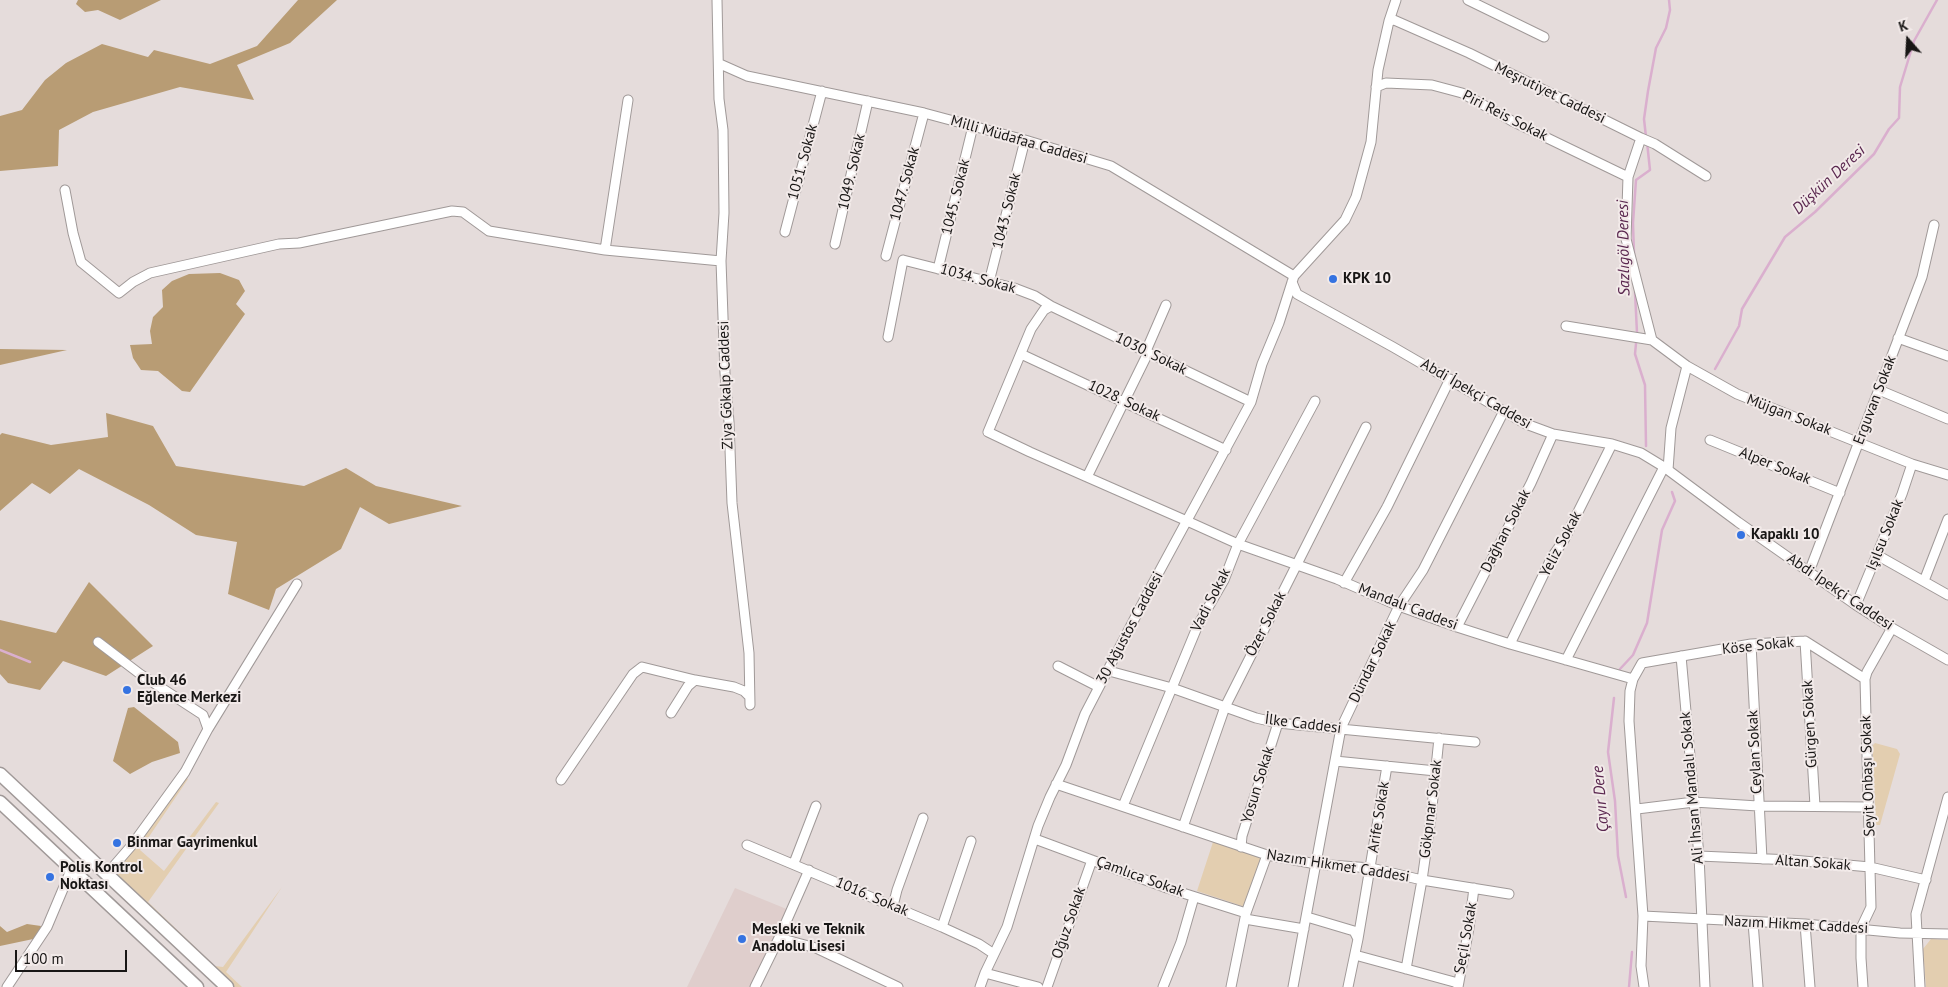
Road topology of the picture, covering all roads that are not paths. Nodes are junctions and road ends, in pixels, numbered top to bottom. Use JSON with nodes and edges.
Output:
{"nodes":[{"id":1,"x":717,"y":0,"type":"edge"},
{"id":2,"x":1396,"y":0,"type":"edge"},
{"id":3,"x":1468,"y":0,"type":"edge"},
{"id":4,"x":1389,"y":21,"type":"junction"},
{"id":5,"x":1544,"y":37,"type":"dead end"},
{"id":6,"x":720,"y":64,"type":"junction"},
{"id":7,"x":1376,"y":87,"type":"junction"},
{"id":8,"x":822,"y":91,"type":"junction"},
{"id":9,"x":628,"y":100,"type":"dead end"},
{"id":10,"x":868,"y":100,"type":"junction"},
{"id":11,"x":924,"y":113,"type":"junction"},
{"id":12,"x":973,"y":126,"type":"junction"},
{"id":13,"x":1641,"y":138,"type":"junction"},
{"id":14,"x":1025,"y":140,"type":"junction"},
{"id":15,"x":1706,"y":176,"type":"dead end"},
{"id":16,"x":1628,"y":178,"type":"junction"},
{"id":17,"x":65,"y":190,"type":"dead end"},
{"id":18,"x":1934,"y":226,"type":"dead end"},
{"id":19,"x":785,"y":232,"type":"dead end"},
{"id":20,"x":835,"y":244,"type":"dead end"},
{"id":21,"x":605,"y":250,"type":"junction"},
{"id":22,"x":886,"y":256,"type":"dead end"},
{"id":23,"x":721,"y":261,"type":"junction"},
{"id":24,"x":938,"y":268,"type":"junction"},
{"id":25,"x":1293,"y":279,"type":"junction"},
{"id":26,"x":989,"y":282,"type":"junction"},
{"id":27,"x":1166,"y":305,"type":"dead end"},
{"id":28,"x":1051,"y":306,"type":"junction"},
{"id":29,"x":1566,"y":326,"type":"dead end"},
{"id":30,"x":888,"y":336,"type":"dead end"},
{"id":31,"x":1898,"y":338,"type":"junction"},
{"id":32,"x":1652,"y":340,"type":"junction"},
{"id":33,"x":1147,"y":352,"type":"junction"},
{"id":34,"x":1021,"y":354,"type":"junction"},
{"id":35,"x":1948,"y":356,"type":"edge"},
{"id":36,"x":1687,"y":366,"type":"junction"},
{"id":37,"x":1450,"y":379,"type":"junction"},
{"id":38,"x":1879,"y":390,"type":"junction"},
{"id":39,"x":1125,"y":401,"type":"junction"},
{"id":40,"x":1315,"y":401,"type":"dead end"},
{"id":41,"x":1251,"y":402,"type":"junction"},
{"id":42,"x":1504,"y":411,"type":"junction"},
{"id":43,"x":1948,"y":420,"type":"edge"},
{"id":44,"x":1366,"y":427,"type":"dead end"},
{"id":45,"x":1553,"y":434,"type":"junction"},
{"id":46,"x":1710,"y":440,"type":"dead end"},
{"id":47,"x":1859,"y":442,"type":"junction"},
{"id":48,"x":1612,"y":444,"type":"junction"},
{"id":49,"x":1226,"y":450,"type":"junction"},
{"id":50,"x":1912,"y":464,"type":"junction"},
{"id":51,"x":1666,"y":468,"type":"junction"},
{"id":52,"x":1948,"y":475,"type":"edge"},
{"id":53,"x":1087,"y":477,"type":"junction"},
{"id":54,"x":1840,"y":493,"type":"junction"},
{"id":55,"x":1948,"y":519,"type":"edge"},
{"id":56,"x":1187,"y":521,"type":"junction"},
{"id":57,"x":1945,"y":534,"type":"edge"},
{"id":58,"x":1238,"y":544,"type":"junction"},
{"id":59,"x":1877,"y":555,"type":"junction"},
{"id":60,"x":1296,"y":565,"type":"junction"},
{"id":61,"x":1809,"y":572,"type":"junction"},
{"id":62,"x":1924,"y":581,"type":"junction"},
{"id":63,"x":1344,"y":583,"type":"junction"},
{"id":64,"x":297,"y":584,"type":"dead end"},
{"id":65,"x":1948,"y":594,"type":"edge"},
{"id":66,"x":1856,"y":605,"type":"junction"},
{"id":67,"x":1399,"y":606,"type":"junction"},
{"id":68,"x":1457,"y":627,"type":"junction"},
{"id":69,"x":1892,"y":628,"type":"junction"},
{"id":70,"x":1805,"y":641,"type":"junction"},
{"id":71,"x":98,"y":642,"type":"dead end"},
{"id":72,"x":1510,"y":644,"type":"junction"},
{"id":73,"x":1751,"y":644,"type":"junction"},
{"id":74,"x":1681,"y":656,"type":"junction"},
{"id":75,"x":1566,"y":660,"type":"junction"},
{"id":76,"x":1948,"y":660,"type":"edge"},
{"id":77,"x":1058,"y":666,"type":"dead end"},
{"id":78,"x":1109,"y":671,"type":"junction"},
{"id":79,"x":1633,"y":679,"type":"junction"},
{"id":80,"x":1865,"y":679,"type":"junction"},
{"id":81,"x":695,"y":680,"type":"junction"},
{"id":82,"x":1099,"y":687,"type":"junction"},
{"id":83,"x":1172,"y":688,"type":"junction"},
{"id":84,"x":1225,"y":707,"type":"junction"},
{"id":85,"x":671,"y":713,"type":"dead end"},
{"id":86,"x":1278,"y":723,"type":"junction"},
{"id":87,"x":1341,"y":728,"type":"junction"},
{"id":88,"x":208,"y":729,"type":"junction"},
{"id":89,"x":1439,"y":738,"type":"junction"},
{"id":90,"x":1475,"y":742,"type":"dead end"},
{"id":91,"x":1334,"y":761,"type":"junction"},
{"id":92,"x":1388,"y":766,"type":"junction"},
{"id":93,"x":1436,"y":771,"type":"junction"},
{"id":94,"x":0,"y":774,"type":"edge"},
{"id":95,"x":561,"y":780,"type":"dead end"},
{"id":96,"x":1056,"y":784,"type":"junction"},
{"id":97,"x":1948,"y":797,"type":"edge"},
{"id":98,"x":0,"y":802,"type":"edge"},
{"id":99,"x":1694,"y":802,"type":"junction"},
{"id":100,"x":816,"y":806,"type":"dead end"},
{"id":101,"x":1123,"y":806,"type":"junction"},
{"id":102,"x":1758,"y":806,"type":"junction"},
{"id":103,"x":1815,"y":806,"type":"junction"},
{"id":104,"x":1869,"y":807,"type":"junction"},
{"id":105,"x":1637,"y":809,"type":"junction"},
{"id":106,"x":923,"y":818,"type":"dead end"},
{"id":107,"x":1183,"y":827,"type":"junction"},
{"id":108,"x":1035,"y":839,"type":"junction"},
{"id":109,"x":971,"y":841,"type":"dead end"},
{"id":110,"x":747,"y":845,"type":"dead end"},
{"id":111,"x":1241,"y":847,"type":"junction"},
{"id":112,"x":1267,"y":855,"type":"junction"},
{"id":113,"x":1699,"y":856,"type":"junction"},
{"id":114,"x":1762,"y":859,"type":"junction"},
{"id":115,"x":1092,"y":860,"type":"junction"},
{"id":116,"x":794,"y":864,"type":"junction"},
{"id":117,"x":1316,"y":864,"type":"junction"},
{"id":118,"x":1870,"y":867,"type":"junction"},
{"id":119,"x":1371,"y":868,"type":"junction"},
{"id":120,"x":71,"y":870,"type":"junction"},
{"id":121,"x":809,"y":870,"type":"junction"},
{"id":122,"x":106,"y":875,"type":"junction"},
{"id":123,"x":1422,"y":880,"type":"junction"},
{"id":124,"x":1926,"y":880,"type":"junction"},
{"id":125,"x":1474,"y":888,"type":"junction"},
{"id":126,"x":1509,"y":894,"type":"dead end"},
{"id":127,"x":1194,"y":897,"type":"junction"},
{"id":128,"x":893,"y":906,"type":"junction"},
{"id":129,"x":1246,"y":916,"type":"junction"},
{"id":130,"x":1644,"y":916,"type":"junction"},
{"id":131,"x":1307,"y":917,"type":"junction"},
{"id":132,"x":1701,"y":920,"type":"junction"},
{"id":133,"x":1753,"y":922,"type":"junction"},
{"id":134,"x":1805,"y":924,"type":"junction"},
{"id":135,"x":942,"y":927,"type":"junction"},
{"id":136,"x":1861,"y":928,"type":"junction"},
{"id":137,"x":1304,"y":929,"type":"junction"},
{"id":138,"x":1916,"y":932,"type":"junction"},
{"id":139,"x":1948,"y":934,"type":"edge"},
{"id":140,"x":780,"y":938,"type":"junction"},
{"id":141,"x":1358,"y":939,"type":"junction"},
{"id":142,"x":994,"y":954,"type":"junction"},
{"id":143,"x":1355,"y":954,"type":"junction"},
{"id":144,"x":1406,"y":968,"type":"junction"},
{"id":145,"x":984,"y":973,"type":"junction"},
{"id":146,"x":1458,"y":985,"type":"edge"},
{"id":147,"x":7,"y":987,"type":"edge"},
{"id":148,"x":197,"y":987,"type":"edge"},
{"id":149,"x":227,"y":987,"type":"edge"},
{"id":150,"x":755,"y":987,"type":"edge"},
{"id":151,"x":898,"y":987,"type":"edge"},
{"id":152,"x":980,"y":987,"type":"edge"},
{"id":153,"x":1038,"y":987,"type":"edge"},
{"id":154,"x":1047,"y":987,"type":"edge"},
{"id":155,"x":1163,"y":987,"type":"edge"},
{"id":156,"x":1231,"y":987,"type":"edge"},
{"id":157,"x":1293,"y":987,"type":"edge"},
{"id":158,"x":1348,"y":987,"type":"edge"},
{"id":159,"x":1644,"y":987,"type":"edge"},
{"id":160,"x":1705,"y":987,"type":"edge"},
{"id":161,"x":1758,"y":987,"type":"edge"},
{"id":162,"x":1810,"y":987,"type":"edge"},
{"id":163,"x":1863,"y":987,"type":"edge"},
{"id":164,"x":1920,"y":987,"type":"edge"}],
"edges":[{"from":1,"to":6,"type":"street","name":"Ziya Gökalp Caddesi"},
{"from":2,"to":4,"type":"street"},
{"from":3,"to":5,"type":"street"},
{"from":4,"to":7,"type":"street"},
{"from":4,"to":13,"type":"street","name":"Meşrutiyet Caddesi"},
{"from":6,"to":8,"type":"street","name":"Milli Müdafaa Caddesi"},
{"from":6,"to":23,"type":"street","name":"Ziya Gökalp Caddesi"},
{"from":7,"to":16,"type":"street","name":"Piri Reis Sokak"},
{"from":7,"to":25,"type":"street"},
{"from":8,"to":10,"type":"street","name":"Milli Müdafaa Caddesi"},
{"from":8,"to":19,"type":"street","name":"1051. Sokak"},
{"from":9,"to":21,"type":"street"},
{"from":10,"to":11,"type":"street","name":"Milli Müdafaa Caddesi"},
{"from":10,"to":20,"type":"street","name":"1049. Sokak"},
{"from":11,"to":12,"type":"street","name":"Milli Müdafaa Caddesi"},
{"from":11,"to":22,"type":"street","name":"1047. Sokak"},
{"from":12,"to":14,"type":"street","name":"Milli Müdafaa Caddesi"},
{"from":12,"to":24,"type":"street","name":"1045. Sokak"},
{"from":13,"to":15,"type":"street","name":"Meşrutiyet Caddesi"},
{"from":13,"to":16,"type":"street"},
{"from":14,"to":25,"type":"street","name":"Milli Müdafaa Caddesi"},
{"from":14,"to":26,"type":"street","name":"1043. Sokak"},
{"from":16,"to":32,"type":"street"},
{"from":17,"to":21,"type":"street"},
{"from":18,"to":31,"type":"street","name":"Erguvan Sokak"},
{"from":21,"to":23,"type":"street"},
{"from":23,"to":81,"type":"street","name":"Ziya Gökalp Caddesi"},
{"from":24,"to":26,"type":"street","name":"1034. Sokak"},
{"from":24,"to":30,"type":"street","name":"1034. Sokak"},
{"from":25,"to":37,"type":"street","name":"Abdi İpekçi Caddesi"},
{"from":25,"to":41,"type":"street","name":"30 Ağustos Caddesi"},
{"from":26,"to":28,"type":"street","name":"1034. Sokak"},
{"from":27,"to":33,"type":"street"},
{"from":28,"to":33,"type":"street","name":"1030. Sokak"},
{"from":28,"to":34,"type":"street"},
{"from":29,"to":32,"type":"street"},
{"from":31,"to":35,"type":"street"},
{"from":31,"to":38,"type":"street","name":"Erguvan Sokak"},
{"from":32,"to":36,"type":"street","name":"Müjgan Sokak"},
{"from":33,"to":39,"type":"street"},
{"from":33,"to":41,"type":"street","name":"1030. Sokak"},
{"from":34,"to":39,"type":"street","name":"1028. Sokak"},
{"from":34,"to":53,"type":"street","name":"Mandalı Caddesi"},
{"from":36,"to":47,"type":"street","name":"Müjgan Sokak"},
{"from":36,"to":51,"type":"street"},
{"from":37,"to":42,"type":"street","name":"Abdi İpekçi Caddesi"},
{"from":37,"to":63,"type":"street"},
{"from":38,"to":43,"type":"street"},
{"from":38,"to":47,"type":"street","name":"Erguvan Sokak"},
{"from":39,"to":49,"type":"street","name":"1028. Sokak"},
{"from":39,"to":53,"type":"street"},
{"from":40,"to":58,"type":"street","name":"Vadi Sokak"},
{"from":41,"to":49,"type":"street","name":"30 Ağustos Caddesi"},
{"from":42,"to":45,"type":"street","name":"Abdi İpekçi Caddesi"},
{"from":42,"to":67,"type":"street","name":"Dündar Sokak"},
{"from":44,"to":60,"type":"street","name":"Özer Sokak"},
{"from":45,"to":48,"type":"street","name":"Abdi İpekçi Caddesi"},
{"from":45,"to":68,"type":"street","name":"Dağhan Sokak"},
{"from":46,"to":54,"type":"street","name":"Alper Sokak"},
{"from":47,"to":50,"type":"street","name":"Müjgan Sokak"},
{"from":47,"to":54,"type":"street","name":"Erguvan Sokak"},
{"from":48,"to":51,"type":"street","name":"Abdi İpekçi Caddesi"},
{"from":48,"to":72,"type":"street","name":"Yeliz Sokak"},
{"from":49,"to":56,"type":"street","name":"30 Ağustos Caddesi"},
{"from":50,"to":52,"type":"street","name":"Müjgan Sokak"},
{"from":50,"to":59,"type":"street","name":"Işılsu Sokak"},
{"from":51,"to":61,"type":"street","name":"Abdi İpekçi Caddesi"},
{"from":51,"to":75,"type":"street"},
{"from":53,"to":56,"type":"street","name":"Mandalı Caddesi"},
{"from":54,"to":61,"type":"street","name":"Erguvan Sokak"},
{"from":55,"to":57,"type":"street"},
{"from":56,"to":58,"type":"street","name":"Mandalı Caddesi"},
{"from":56,"to":78,"type":"street","name":"30 Ağustos Caddesi"},
{"from":57,"to":62,"type":"street"},
{"from":58,"to":60,"type":"street","name":"Mandalı Caddesi"},
{"from":58,"to":83,"type":"street","name":"Vadi Sokak"},
{"from":59,"to":62,"type":"street"},
{"from":59,"to":66,"type":"street","name":"Işılsu Sokak"},
{"from":60,"to":63,"type":"street","name":"Mandalı Caddesi"},
{"from":60,"to":84,"type":"street","name":"Özer Sokak"},
{"from":61,"to":66,"type":"street","name":"Abdi İpekçi Caddesi"},
{"from":62,"to":65,"type":"street"},
{"from":63,"to":67,"type":"street","name":"Mandalı Caddesi"},
{"from":64,"to":88,"type":"street"},
{"from":66,"to":69,"type":"street","name":"Abdi İpekçi Caddesi"},
{"from":67,"to":68,"type":"street","name":"Mandalı Caddesi"},
{"from":67,"to":87,"type":"street","name":"Dündar Sokak"},
{"from":68,"to":72,"type":"street","name":"Mandalı Caddesi"},
{"from":69,"to":76,"type":"street","name":"Abdi İpekçi Caddesi"},
{"from":69,"to":80,"type":"street","name":"Seyit Onbaşı Sokak"},
{"from":70,"to":73,"type":"street","name":"Köse Sokak"},
{"from":70,"to":80,"type":"street","name":"Köse Sokak"},
{"from":70,"to":103,"type":"street","name":"Gürgen Sokak"},
{"from":71,"to":88,"type":"street"},
{"from":72,"to":75,"type":"street","name":"Mandalı Caddesi"},
{"from":73,"to":74,"type":"street","name":"Köse Sokak"},
{"from":73,"to":102,"type":"street","name":"Ceylan Sokak"},
{"from":74,"to":79,"type":"street","name":"Köse Sokak"},
{"from":74,"to":99,"type":"street","name":"Ali İhsan Mandalı Sokak"},
{"from":75,"to":79,"type":"street","name":"Mandalı Caddesi"},
{"from":77,"to":82,"type":"street"},
{"from":78,"to":82,"type":"street","name":"30 Ağustos Caddesi"},
{"from":78,"to":83,"type":"street","name":"İlke Caddesi"},
{"from":79,"to":105,"type":"street"},
{"from":80,"to":104,"type":"street","name":"Seyit Onbaşı Sokak"},
{"from":81,"to":85,"type":"street"},
{"from":81,"to":95,"type":"street"},
{"from":82,"to":96,"type":"street","name":"30 Ağustos Caddesi"},
{"from":83,"to":84,"type":"street","name":"İlke Caddesi"},
{"from":83,"to":101,"type":"street","name":"Vadi Sokak"},
{"from":84,"to":86,"type":"street","name":"İlke Caddesi"},
{"from":84,"to":107,"type":"street","name":"Özer Sokak"},
{"from":86,"to":87,"type":"street","name":"İlke Caddesi"},
{"from":86,"to":111,"type":"street","name":"Yosun Sokak"},
{"from":87,"to":89,"type":"street","name":"İlke Caddesi"},
{"from":87,"to":91,"type":"street","name":"Dündar Sokak"},
{"from":88,"to":122,"type":"street"},
{"from":89,"to":90,"type":"street","name":"İlke Caddesi"},
{"from":89,"to":93,"type":"street","name":"Gökpınar Sokak"},
{"from":91,"to":92,"type":"street"},
{"from":91,"to":117,"type":"street","name":"Dündar Sokak"},
{"from":92,"to":93,"type":"street"},
{"from":92,"to":119,"type":"street","name":"Arife Sokak"},
{"from":93,"to":123,"type":"street","name":"Gökpınar Sokak"},
{"from":94,"to":122,"type":"highway"},
{"from":96,"to":101,"type":"street","name":"Nazım Hikmet Caddesi"},
{"from":96,"to":108,"type":"street","name":"30 Ağustos Caddesi"},
{"from":97,"to":124,"type":"street"},
{"from":98,"to":120,"type":"highway"},
{"from":99,"to":102,"type":"street"},
{"from":99,"to":105,"type":"street"},
{"from":99,"to":113,"type":"street","name":"Ali İhsan Mandalı Sokak"},
{"from":100,"to":116,"type":"street"},
{"from":101,"to":107,"type":"street","name":"Nazım Hikmet Caddesi"},
{"from":102,"to":103,"type":"street"},
{"from":102,"to":114,"type":"street","name":"Ceylan Sokak"},
{"from":103,"to":104,"type":"street"},
{"from":104,"to":118,"type":"street","name":"Seyit Onbaşı Sokak"},
{"from":105,"to":130,"type":"street"},
{"from":106,"to":128,"type":"street"},
{"from":107,"to":111,"type":"street","name":"Nazım Hikmet Caddesi"},
{"from":108,"to":115,"type":"street","name":"Çamlıca Sokak"},
{"from":108,"to":142,"type":"street","name":"30 Ağustos Caddesi"},
{"from":109,"to":135,"type":"street"},
{"from":110,"to":116,"type":"street","name":"1016. Sokak"},
{"from":111,"to":112,"type":"street","name":"Nazım Hikmet Caddesi"},
{"from":112,"to":117,"type":"street","name":"Nazım Hikmet Caddesi"},
{"from":112,"to":129,"type":"street"},
{"from":113,"to":114,"type":"street","name":"Altan Sokak"},
{"from":113,"to":132,"type":"street","name":"Ali İhsan Mandalı Sokak"},
{"from":114,"to":118,"type":"street","name":"Altan Sokak"},
{"from":115,"to":127,"type":"street","name":"Çamlıca Sokak"},
{"from":115,"to":154,"type":"street","name":"Oğuz Sokak"},
{"from":116,"to":121,"type":"street","name":"1016. Sokak"},
{"from":117,"to":119,"type":"street","name":"Nazım Hikmet Caddesi"},
{"from":117,"to":131,"type":"street","name":"Dündar Sokak"},
{"from":118,"to":124,"type":"street","name":"Altan Sokak"},
{"from":118,"to":136,"type":"street","name":"Seyit Onbaşı Sokak"},
{"from":119,"to":123,"type":"street","name":"Nazım Hikmet Caddesi"},
{"from":119,"to":141,"type":"street","name":"Arife Sokak"},
{"from":120,"to":147,"type":"street"},
{"from":120,"to":148,"type":"highway"},
{"from":121,"to":128,"type":"street","name":"1016. Sokak"},
{"from":121,"to":140,"type":"street"},
{"from":122,"to":149,"type":"highway"},
{"from":123,"to":125,"type":"street","name":"Nazım Hikmet Caddesi"},
{"from":123,"to":144,"type":"street","name":"Gökpınar Sokak"},
{"from":124,"to":138,"type":"street"},
{"from":125,"to":126,"type":"street","name":"Nazım Hikmet Caddesi"},
{"from":125,"to":146,"type":"street","name":"Seçil Sokak"},
{"from":127,"to":129,"type":"street","name":"Çamlıca Sokak"},
{"from":127,"to":155,"type":"street"},
{"from":128,"to":135,"type":"street","name":"1016. Sokak"},
{"from":129,"to":137,"type":"street","name":"Çamlıca Sokak"},
{"from":129,"to":156,"type":"street"},
{"from":130,"to":132,"type":"street","name":"Nazım Hikmet Caddesi"},
{"from":130,"to":159,"type":"street"},
{"from":131,"to":137,"type":"street","name":"Dündar Sokak"},
{"from":131,"to":141,"type":"street"},
{"from":132,"to":133,"type":"street","name":"Nazım Hikmet Caddesi"},
{"from":132,"to":160,"type":"street","name":"Ali İhsan Mandalı Sokak"},
{"from":133,"to":134,"type":"street","name":"Nazım Hikmet Caddesi"},
{"from":133,"to":161,"type":"street"},
{"from":134,"to":136,"type":"street","name":"Nazım Hikmet Caddesi"},
{"from":134,"to":162,"type":"street"},
{"from":135,"to":142,"type":"street","name":"1016. Sokak"},
{"from":136,"to":138,"type":"street","name":"Nazım Hikmet Caddesi"},
{"from":136,"to":163,"type":"street"},
{"from":137,"to":157,"type":"street","name":"Dündar Sokak"},
{"from":138,"to":139,"type":"street","name":"Nazım Hikmet Caddesi"},
{"from":138,"to":164,"type":"street"},
{"from":140,"to":150,"type":"street"},
{"from":140,"to":151,"type":"street"},
{"from":141,"to":143,"type":"street","name":"Arife Sokak"},
{"from":142,"to":145,"type":"street","name":"30 Ağustos Caddesi"},
{"from":143,"to":144,"type":"street"},
{"from":143,"to":158,"type":"street","name":"Arife Sokak"},
{"from":144,"to":146,"type":"street"},
{"from":145,"to":152,"type":"street","name":"30 Ağustos Caddesi"},
{"from":145,"to":153,"type":"street"}]}
